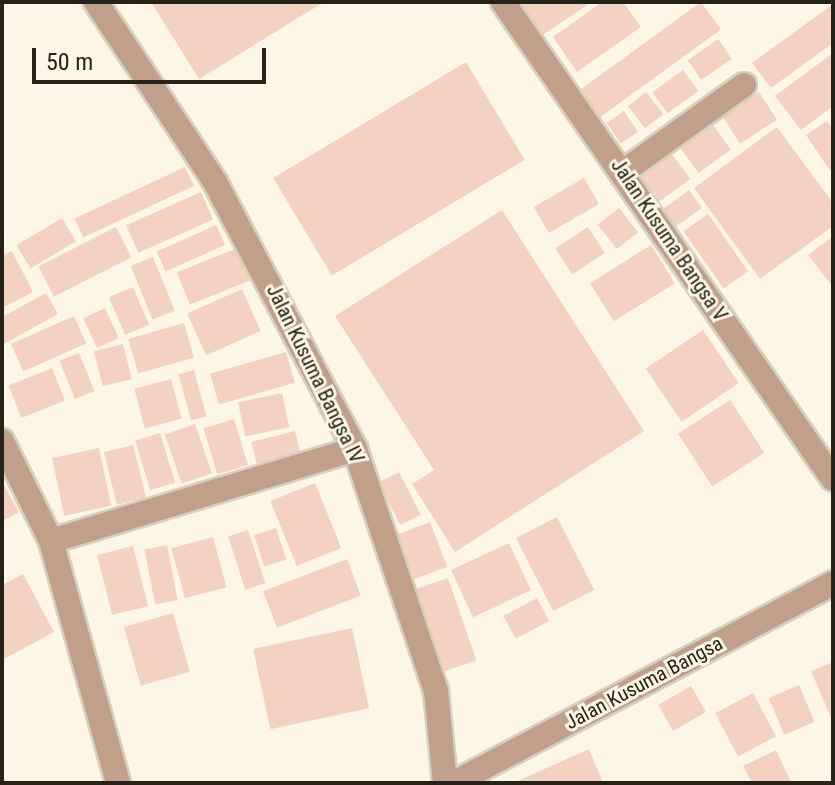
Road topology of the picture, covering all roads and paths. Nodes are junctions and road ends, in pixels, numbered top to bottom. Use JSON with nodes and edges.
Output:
{"nodes":[{"id":1,"x":96,"y":2,"type":"edge"},
{"id":2,"x":503,"y":2,"type":"edge"},
{"id":3,"x":744,"y":85,"type":"dead end"},
{"id":4,"x":623,"y":172,"type":"junction"},
{"id":5,"x":2,"y":441,"type":"edge"},
{"id":6,"x":355,"y":449,"type":"junction"},
{"id":7,"x":833,"y":479,"type":"edge"},
{"id":8,"x":51,"y":541,"type":"junction"},
{"id":9,"x":833,"y":583,"type":"edge"},
{"id":10,"x":118,"y":783,"type":"edge"},
{"id":11,"x":445,"y":783,"type":"edge"},
{"id":12,"x":454,"y":783,"type":"edge"}],
"edges":[{"from":1,"to":6,"type":"street","name":"Jalan Kusuma Bangsa IV"},
{"from":2,"to":4,"type":"street","name":"Jalan Kusuma Bangsa V"},
{"from":3,"to":4,"type":"street"},
{"from":4,"to":7,"type":"street","name":"Jalan Kusuma Bangsa V"},
{"from":5,"to":8,"type":"street"},
{"from":6,"to":8,"type":"street"},
{"from":6,"to":11,"type":"street","name":"Jalan Kusuma Bangsa IV"},
{"from":8,"to":10,"type":"street"},
{"from":9,"to":12,"type":"street","name":"Jalan Kusuma Bangsa"}]}
